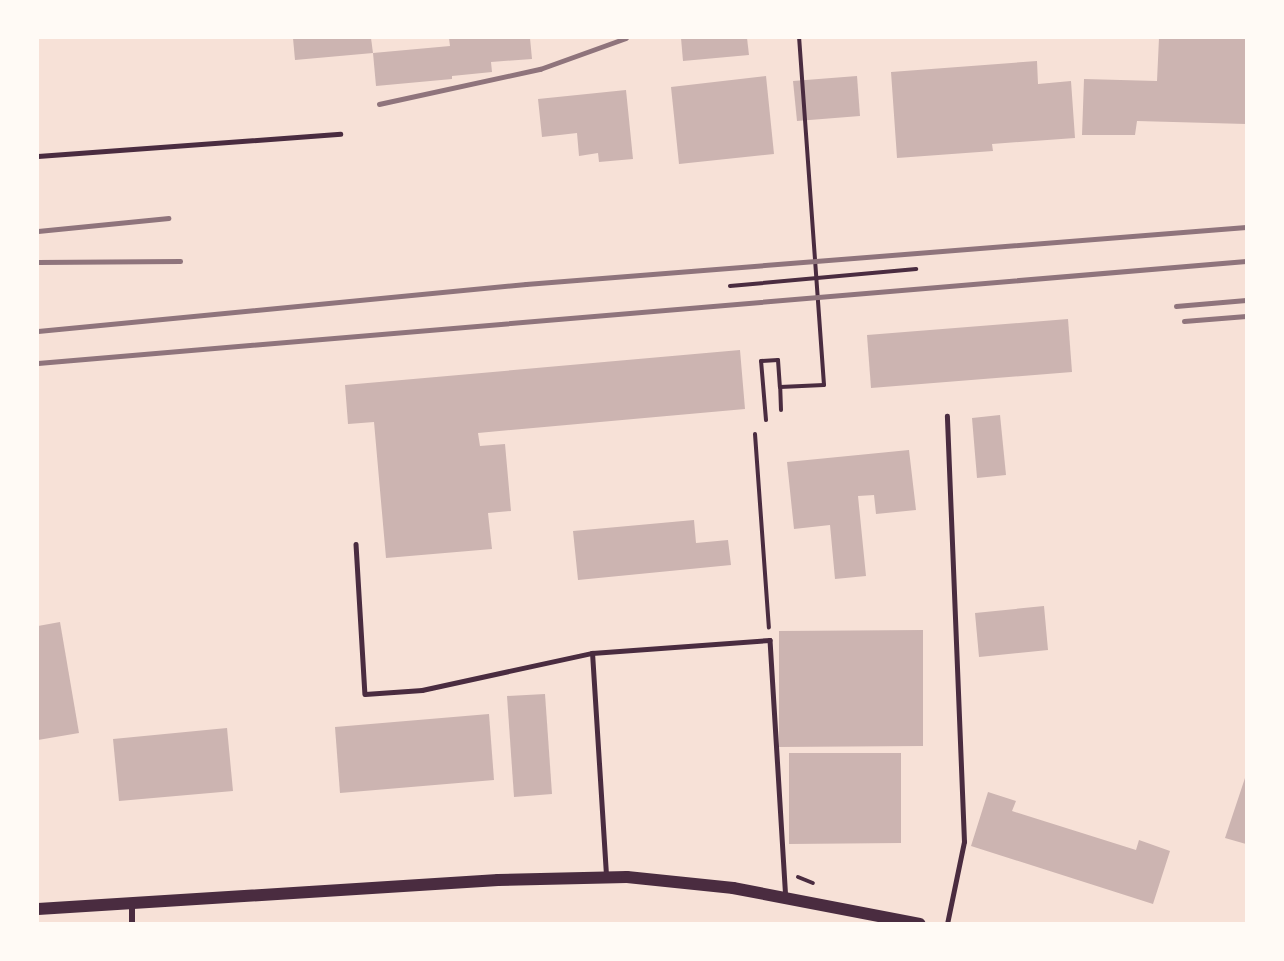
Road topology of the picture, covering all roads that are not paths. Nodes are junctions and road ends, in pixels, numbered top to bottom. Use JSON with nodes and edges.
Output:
{"nodes":[{"id":1,"x":340,"y":134,"type":"dead end"},
{"id":2,"x":38,"y":156,"type":"edge"},
{"id":3,"x":947,"y":416,"type":"dead end"},
{"id":4,"x":356,"y":544,"type":"dead end"},
{"id":5,"x":592,"y":653,"type":"junction"},
{"id":6,"x":606,"y":878,"type":"junction"},
{"id":7,"x":786,"y":898,"type":"junction"},
{"id":8,"x":132,"y":902,"type":"junction"},
{"id":9,"x":38,"y":909,"type":"edge"},
{"id":10,"x":132,"y":924,"type":"edge"},
{"id":11,"x":920,"y":924,"type":"edge"},
{"id":12,"x":947,"y":924,"type":"edge"}],
"edges":[{"from":1,"to":2,"type":"lane"},
{"from":3,"to":12,"type":"lane"},
{"from":4,"to":5,"type":"lane"},
{"from":5,"to":6,"type":"lane"},
{"from":5,"to":7,"type":"lane"},
{"from":6,"to":7,"type":"main road"},
{"from":6,"to":8,"type":"main road"},
{"from":7,"to":11,"type":"main road"},
{"from":8,"to":9,"type":"main road"},
{"from":8,"to":10,"type":"street"}]}
